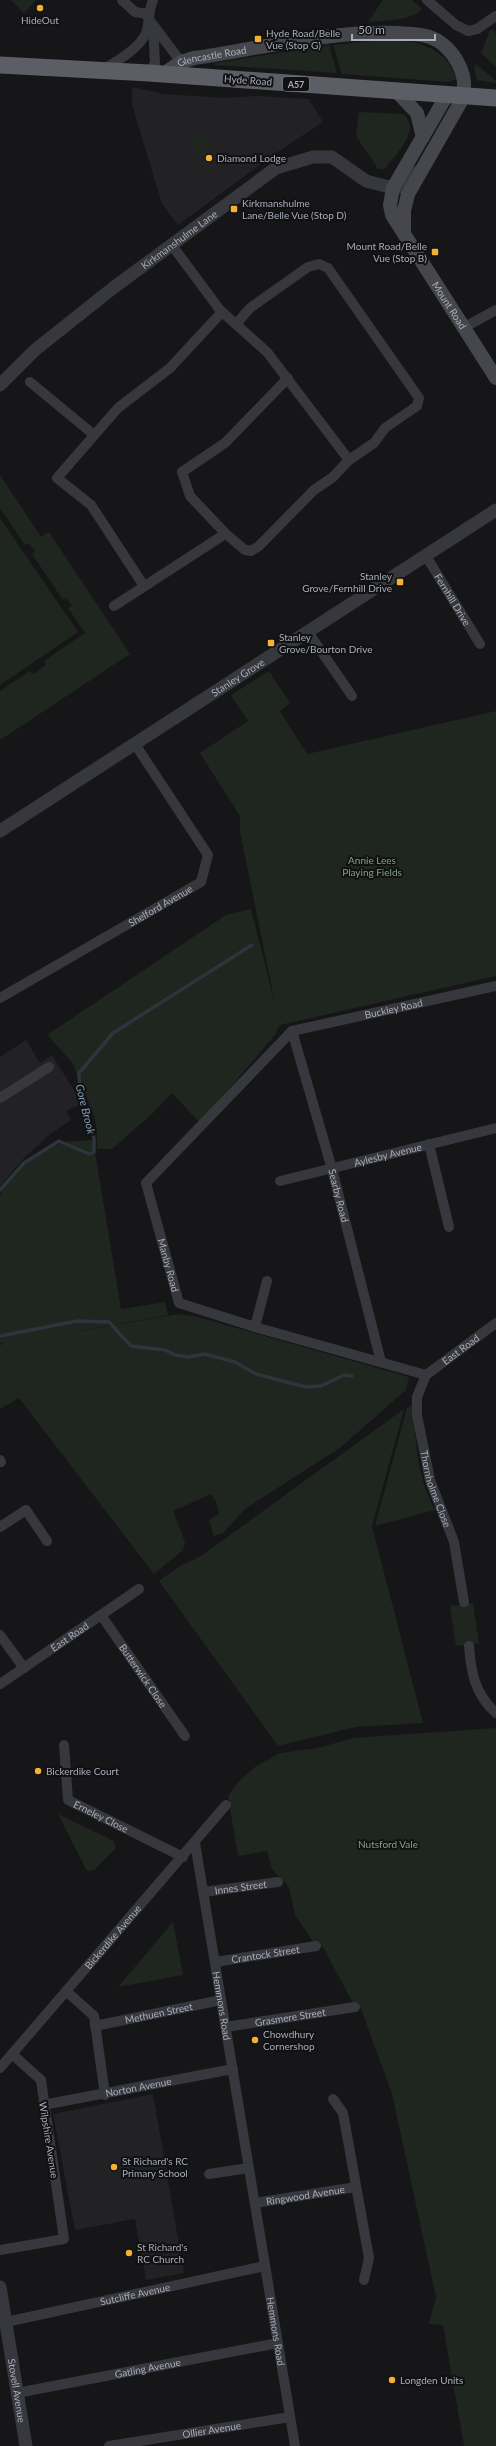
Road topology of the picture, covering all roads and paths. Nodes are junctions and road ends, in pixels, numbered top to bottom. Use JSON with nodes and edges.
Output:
{"nodes":[{"id":1,"x":122,"y":0,"type":"edge"},
{"id":2,"x":153,"y":0,"type":"edge"},
{"id":3,"x":426,"y":0,"type":"edge"},
{"id":4,"x":149,"y":19,"type":"junction"},
{"id":5,"x":492,"y":19,"type":"edge"},
{"id":6,"x":181,"y":62,"type":"junction"},
{"id":7,"x":0,"y":65,"type":"edge"},
{"id":8,"x":102,"y":71,"type":"junction"},
{"id":9,"x":156,"y":74,"type":"junction"},
{"id":10,"x":195,"y":76,"type":"junction"},
{"id":11,"x":397,"y":92,"type":"junction"},
{"id":12,"x":455,"y":95,"type":"junction"},
{"id":13,"x":496,"y":98,"type":"edge"},
{"id":14,"x":423,"y":136,"type":"junction"},
{"id":15,"x":419,"y":171,"type":"junction"},
{"id":16,"x":393,"y":188,"type":"junction"},
{"id":17,"x":404,"y":232,"type":"junction"},
{"id":18,"x":171,"y":244,"type":"junction"},
{"id":19,"x":496,"y":310,"type":"edge"},
{"id":20,"x":222,"y":312,"type":"junction"},
{"id":21,"x":237,"y":323,"type":"junction"},
{"id":22,"x":463,"y":328,"type":"junction"},
{"id":23,"x":288,"y":378,"type":"junction"},
{"id":24,"x":496,"y":378,"type":"edge"},
{"id":25,"x":30,"y":382,"type":"dead end"},
{"id":26,"x":0,"y":385,"type":"edge"},
{"id":27,"x":93,"y":434,"type":"junction"},
{"id":28,"x":349,"y":460,"type":"junction"},
{"id":29,"x":496,"y":510,"type":"edge"},
{"id":30,"x":225,"y":534,"type":"junction"},
{"id":31,"x":426,"y":556,"type":"junction"},
{"id":32,"x":144,"y":586,"type":"junction"},
{"id":33,"x":114,"y":606,"type":"dead end"},
{"id":34,"x":308,"y":632,"type":"junction"},
{"id":35,"x":480,"y":644,"type":"dead end"},
{"id":36,"x":352,"y":696,"type":"dead end"},
{"id":37,"x":135,"y":744,"type":"junction"},
{"id":38,"x":0,"y":831,"type":"edge"},
{"id":39,"x":496,"y":986,"type":"edge"},
{"id":40,"x":0,"y":998,"type":"edge"},
{"id":41,"x":292,"y":1030,"type":"junction"},
{"id":42,"x":48,"y":1067,"type":"dead end"},
{"id":43,"x":0,"y":1098,"type":"edge"},
{"id":44,"x":496,"y":1128,"type":"edge"},
{"id":45,"x":429,"y":1144,"type":"junction"},
{"id":46,"x":332,"y":1169,"type":"junction"},
{"id":47,"x":280,"y":1181,"type":"dead end"},
{"id":48,"x":449,"y":1227,"type":"dead end"},
{"id":49,"x":267,"y":1281,"type":"dead end"},
{"id":50,"x":496,"y":1323,"type":"edge"},
{"id":51,"x":255,"y":1327,"type":"junction"},
{"id":52,"x":381,"y":1362,"type":"junction"},
{"id":53,"x":426,"y":1375,"type":"junction"},
{"id":54,"x":0,"y":1527,"type":"edge"},
{"id":55,"x":47,"y":1541,"type":"dead end"},
{"id":56,"x":139,"y":1589,"type":"dead end"},
{"id":57,"x":464,"y":1602,"type":"dead end"},
{"id":58,"x":101,"y":1615,"type":"junction"},
{"id":59,"x":0,"y":1635,"type":"edge"},
{"id":60,"x":469,"y":1646,"type":"dead end"},
{"id":61,"x":24,"y":1668,"type":"junction"},
{"id":62,"x":0,"y":1684,"type":"edge"},
{"id":63,"x":496,"y":1712,"type":"edge"},
{"id":64,"x":185,"y":1736,"type":"dead end"},
{"id":65,"x":64,"y":1744,"type":"dead end"},
{"id":66,"x":226,"y":1806,"type":"dead end"},
{"id":67,"x":195,"y":1843,"type":"junction"},
{"id":68,"x":183,"y":1857,"type":"junction"},
{"id":69,"x":278,"y":1882,"type":"dead end"},
{"id":70,"x":204,"y":1892,"type":"junction"},
{"id":71,"x":316,"y":1946,"type":"dead end"},
{"id":72,"x":215,"y":1962,"type":"junction"},
{"id":73,"x":66,"y":1992,"type":"junction"},
{"id":74,"x":221,"y":2000,"type":"junction"},
{"id":75,"x":355,"y":2006,"type":"dead end"},
{"id":76,"x":95,"y":2026,"type":"junction"},
{"id":77,"x":226,"y":2027,"type":"junction"},
{"id":78,"x":12,"y":2054,"type":"junction"},
{"id":79,"x":0,"y":2068,"type":"edge"},
{"id":80,"x":233,"y":2069,"type":"junction"},
{"id":81,"x":105,"y":2095,"type":"junction"},
{"id":82,"x":333,"y":2099,"type":"dead end"},
{"id":83,"x":43,"y":2105,"type":"junction"},
{"id":84,"x":249,"y":2168,"type":"junction"},
{"id":85,"x":209,"y":2174,"type":"dead end"},
{"id":86,"x":356,"y":2187,"type":"junction"},
{"id":87,"x":255,"y":2203,"type":"junction"},
{"id":88,"x":0,"y":2250,"type":"edge"},
{"id":89,"x":265,"y":2266,"type":"junction"},
{"id":90,"x":364,"y":2280,"type":"dead end"},
{"id":91,"x":0,"y":2287,"type":"edge"},
{"id":92,"x":6,"y":2322,"type":"junction"},
{"id":93,"x":278,"y":2343,"type":"junction"},
{"id":94,"x":18,"y":2392,"type":"junction"},
{"id":95,"x":290,"y":2417,"type":"junction"},
{"id":96,"x":26,"y":2446,"type":"edge"},
{"id":97,"x":109,"y":2446,"type":"edge"},
{"id":98,"x":295,"y":2446,"type":"edge"}],
"edges":[{"from":1,"to":4,"type":"street"},
{"from":2,"to":4,"type":"street"},
{"from":3,"to":5,"type":"street"},
{"from":4,"to":6,"type":"street"},
{"from":4,"to":8,"type":"street"},
{"from":4,"to":9,"type":"street"},
{"from":6,"to":9,"type":"main road","name":"Glencastle Road"},
{"from":6,"to":10,"type":"street"},
{"from":6,"to":12,"type":"main road","name":"Glencastle Road"},
{"from":7,"to":8,"type":"highway","name":"Hyde Road","number":"A57"},
{"from":8,"to":9,"type":"highway","name":"Hyde Road","number":"A57"},
{"from":9,"to":10,"type":"highway","name":"Hyde Road","number":"A57"},
{"from":10,"to":11,"type":"highway","name":"Hyde Road","number":"A57"},
{"from":11,"to":12,"type":"highway","name":"Hyde Road","number":"A57"},
{"from":11,"to":14,"type":"main road"},
{"from":12,"to":13,"type":"highway","name":"Hyde Road","number":"A57"},
{"from":12,"to":14,"type":"main road","name":"Mount Road"},
{"from":12,"to":15,"type":"main road"},
{"from":14,"to":16,"type":"main road","name":"Mount Road"},
{"from":15,"to":16,"type":"street"},
{"from":15,"to":17,"type":"main road"},
{"from":16,"to":17,"type":"main road","name":"Mount Road"},
{"from":16,"to":18,"type":"street","name":"Kirkmanshulme Lane"},
{"from":17,"to":22,"type":"main road","name":"Mount Road"},
{"from":18,"to":20,"type":"street"},
{"from":18,"to":26,"type":"street","name":"Kirkmanshulme Lane"},
{"from":19,"to":22,"type":"street"},
{"from":20,"to":21,"type":"street"},
{"from":20,"to":27,"type":"street"},
{"from":21,"to":23,"type":"street"},
{"from":21,"to":28,"type":"street"},
{"from":22,"to":24,"type":"main road","name":"Mount Road"},
{"from":23,"to":28,"type":"street"},
{"from":23,"to":30,"type":"street"},
{"from":25,"to":27,"type":"street"},
{"from":27,"to":32,"type":"street"},
{"from":28,"to":30,"type":"street"},
{"from":29,"to":31,"type":"street","name":"Stanley Grove"},
{"from":30,"to":32,"type":"street"},
{"from":31,"to":34,"type":"street","name":"Stanley Grove"},
{"from":31,"to":35,"type":"street","name":"Fernhill Drive"},
{"from":32,"to":33,"type":"street"},
{"from":34,"to":36,"type":"street"},
{"from":34,"to":37,"type":"street","name":"Stanley Grove"},
{"from":37,"to":38,"type":"street","name":"Stanley Grove"},
{"from":37,"to":40,"type":"street","name":"Shelford Avenue"},
{"from":39,"to":41,"type":"street","name":"Buckley Road"},
{"from":41,"to":46,"type":"street","name":"Searby Road"},
{"from":41,"to":51,"type":"street","name":"Manby Road"},
{"from":42,"to":43,"type":"street"},
{"from":44,"to":45,"type":"street","name":"Aylesby Avenue"},
{"from":45,"to":46,"type":"street","name":"Aylesby Avenue"},
{"from":45,"to":48,"type":"street"},
{"from":46,"to":47,"type":"street","name":"Aylesby Avenue"},
{"from":46,"to":52,"type":"street","name":"Searby Road"},
{"from":49,"to":51,"type":"street"},
{"from":50,"to":53,"type":"street","name":"East Road"},
{"from":51,"to":52,"type":"street","name":"Manby Road"},
{"from":52,"to":53,"type":"street","name":"Manby Road"},
{"from":53,"to":57,"type":"street","name":"Thornholme Close"},
{"from":54,"to":55,"type":"street"},
{"from":56,"to":58,"type":"street","name":"East Road"},
{"from":58,"to":61,"type":"street","name":"East Road"},
{"from":58,"to":64,"type":"street","name":"Butterwick Close"},
{"from":59,"to":61,"type":"street"},
{"from":60,"to":63,"type":"street"},
{"from":61,"to":62,"type":"street","name":"East Road"},
{"from":65,"to":68,"type":"street","name":"Erneley Close"},
{"from":66,"to":67,"type":"street","name":"Bickerdike Avenue"},
{"from":67,"to":68,"type":"street","name":"Bickerdike Avenue"},
{"from":67,"to":70,"type":"street","name":"Hemmons Road"},
{"from":68,"to":73,"type":"street","name":"Bickerdike Avenue"},
{"from":69,"to":70,"type":"street","name":"Innes Street"},
{"from":70,"to":72,"type":"street","name":"Hemmons Road"},
{"from":71,"to":72,"type":"street","name":"Crantock Street"},
{"from":72,"to":74,"type":"street","name":"Hemmons Road"},
{"from":73,"to":76,"type":"street"},
{"from":73,"to":78,"type":"street","name":"Bickerdike Avenue"},
{"from":74,"to":76,"type":"street","name":"Methuen Street"},
{"from":74,"to":77,"type":"street","name":"Hemmons Road"},
{"from":75,"to":77,"type":"street","name":"Grasmere Street"},
{"from":76,"to":81,"type":"street"},
{"from":77,"to":80,"type":"street","name":"Hemmons Road"},
{"from":78,"to":79,"type":"street","name":"Bickerdike Avenue"},
{"from":78,"to":83,"type":"street","name":"Wilpshire Avenue"},
{"from":80,"to":81,"type":"street","name":"Norton Avenue"},
{"from":80,"to":84,"type":"street","name":"Hemmons Road"},
{"from":81,"to":83,"type":"street","name":"Norton Avenue"},
{"from":82,"to":86,"type":"street","name":"Ringwood Avenue"},
{"from":83,"to":88,"type":"street","name":"Wilpshire Avenue"},
{"from":84,"to":85,"type":"street"},
{"from":84,"to":87,"type":"street","name":"Hemmons Road"},
{"from":86,"to":87,"type":"street","name":"Ringwood Avenue"},
{"from":86,"to":90,"type":"street","name":"Ringwood Avenue"},
{"from":87,"to":89,"type":"street","name":"Hemmons Road"},
{"from":89,"to":92,"type":"street","name":"Sutcliffe Avenue"},
{"from":89,"to":93,"type":"street","name":"Hemmons Road"},
{"from":91,"to":92,"type":"street","name":"Stovell Avenue"},
{"from":92,"to":94,"type":"street","name":"Stovell Avenue"},
{"from":93,"to":94,"type":"street","name":"Gatling Avenue"},
{"from":93,"to":95,"type":"street","name":"Hemmons Road"},
{"from":94,"to":96,"type":"street","name":"Stovell Avenue"},
{"from":95,"to":97,"type":"street","name":"Ollier Avenue"},
{"from":95,"to":98,"type":"street","name":"Hemmons Road"}]}
